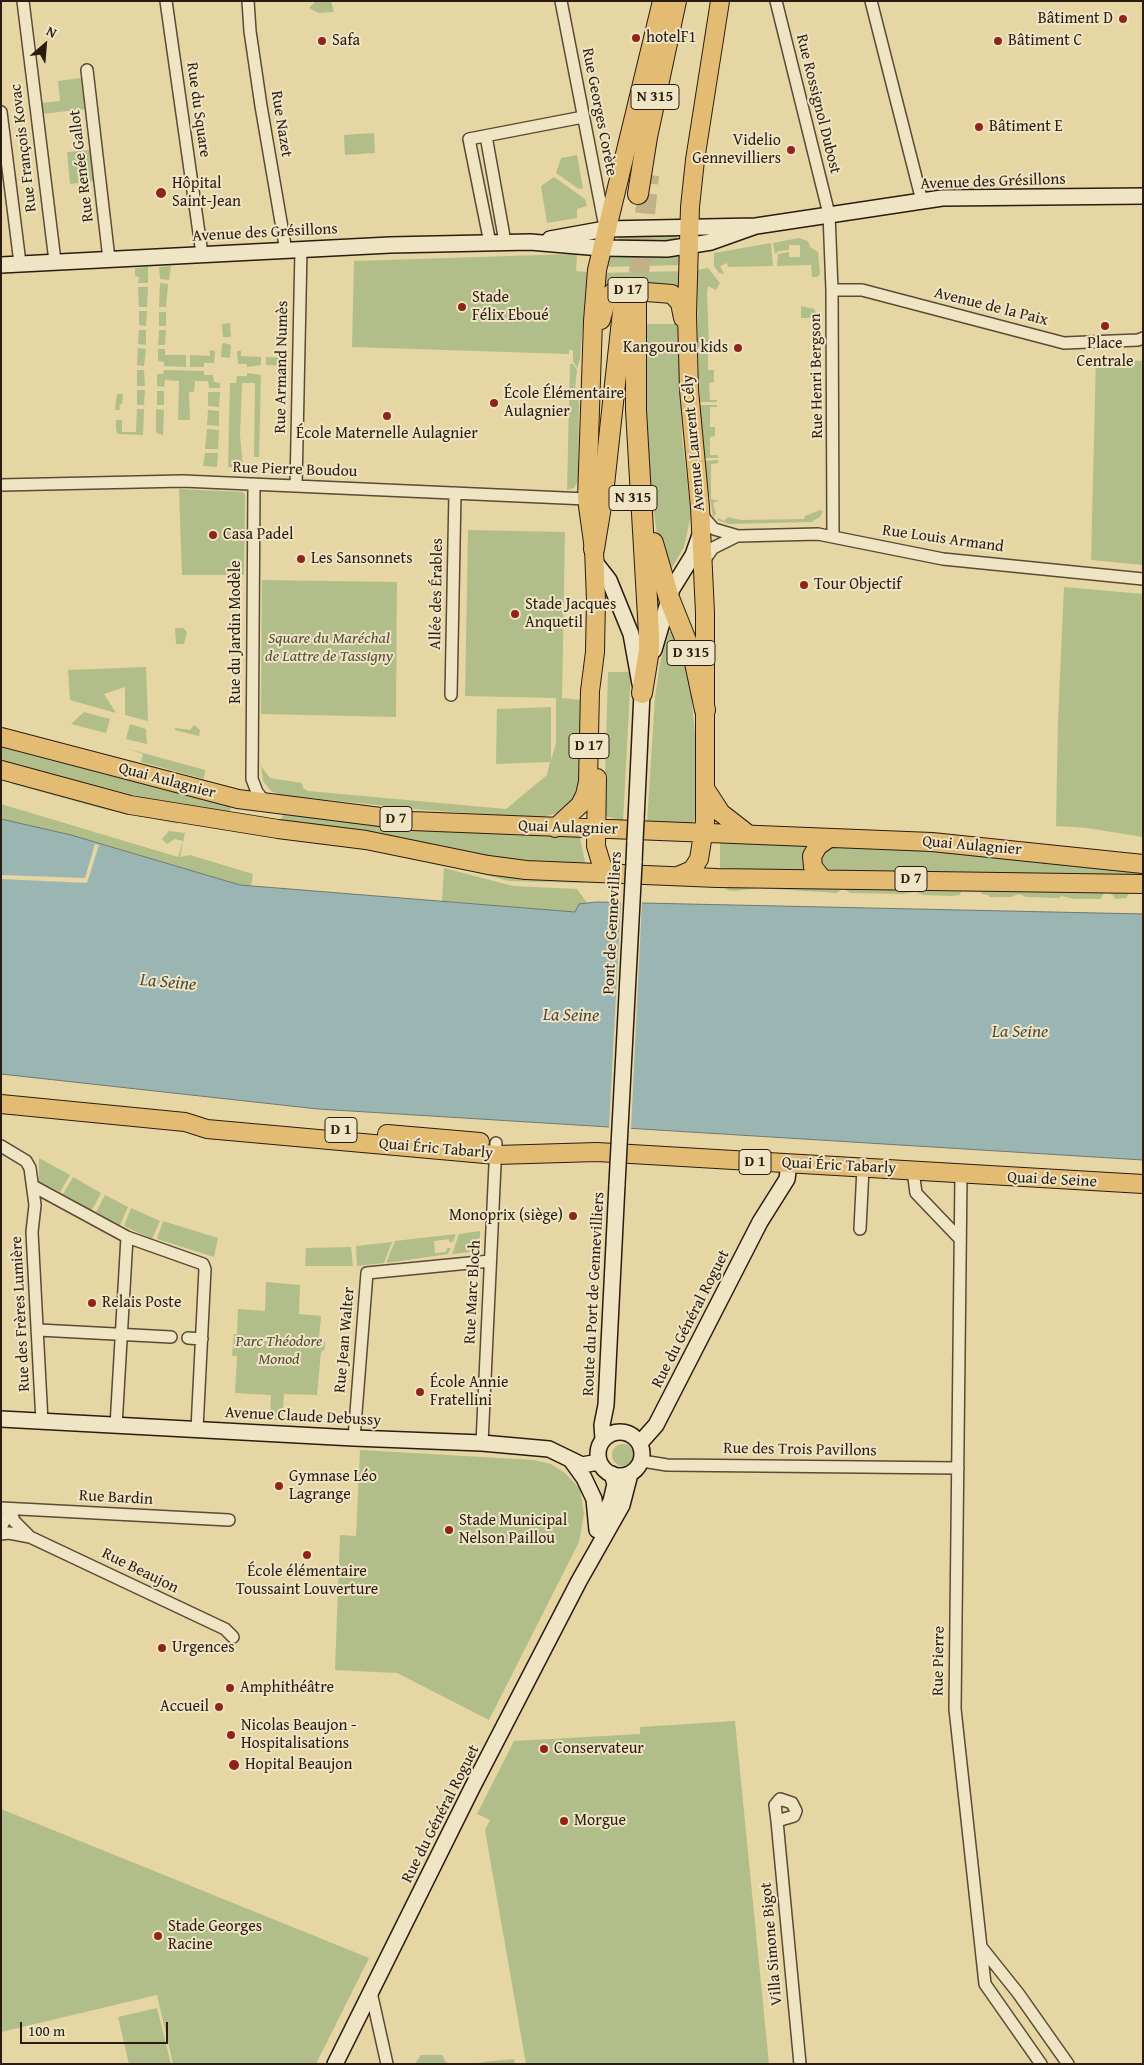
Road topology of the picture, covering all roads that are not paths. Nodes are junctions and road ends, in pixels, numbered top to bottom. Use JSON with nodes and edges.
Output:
{"nodes":[{"id":1,"x":23,"y":1,"type":"edge"},
{"id":2,"x":166,"y":1,"type":"edge"},
{"id":3,"x":248,"y":1,"type":"edge"},
{"id":4,"x":561,"y":1,"type":"edge"},
{"id":5,"x":662,"y":1,"type":"edge"},
{"id":6,"x":676,"y":1,"type":"edge"},
{"id":7,"x":720,"y":1,"type":"edge"},
{"id":8,"x":776,"y":1,"type":"edge"},
{"id":9,"x":871,"y":1,"type":"edge"},
{"id":10,"x":87,"y":70,"type":"dead end"},
{"id":11,"x":1,"y":112,"type":"edge"},
{"id":12,"x":583,"y":117,"type":"junction"},
{"id":13,"x":486,"y":136,"type":"junction"},
{"id":14,"x":638,"y":194,"type":"tunnel mouth"},
{"id":15,"x":1143,"y":196,"type":"edge"},
{"id":16,"x":922,"y":201,"type":"junction"},
{"id":17,"x":829,"y":214,"type":"junction"},
{"id":18,"x":756,"y":226,"type":"junction"},
{"id":19,"x":690,"y":227,"type":"junction"},
{"id":20,"x":605,"y":229,"type":"junction"},
{"id":21,"x":498,"y":242,"type":"junction"},
{"id":22,"x":530,"y":242,"type":"junction"},
{"id":23,"x":689,"y":245,"type":"junction"},
{"id":24,"x":600,"y":248,"type":"junction"},
{"id":25,"x":294,"y":250,"type":"junction"},
{"id":26,"x":202,"y":254,"type":"junction"},
{"id":27,"x":109,"y":259,"type":"junction"},
{"id":28,"x":55,"y":261,"type":"junction"},
{"id":29,"x":20,"y":263,"type":"junction"},
{"id":30,"x":1,"y":265,"type":"edge"},
{"id":31,"x":832,"y":290,"type":"junction"},
{"id":32,"x":630,"y":302,"type":"junction"},
{"id":33,"x":1143,"y":338,"type":"edge"},
{"id":34,"x":686,"y":341,"type":"junction"},
{"id":35,"x":635,"y":360,"type":"junction"},
{"id":36,"x":592,"y":368,"type":"junction"},
{"id":37,"x":254,"y":484,"type":"junction"},
{"id":38,"x":1,"y":485,"type":"edge"},
{"id":39,"x":296,"y":486,"type":"junction"},
{"id":40,"x":456,"y":493,"type":"junction"},
{"id":41,"x":587,"y":499,"type":"junction"},
{"id":42,"x":700,"y":507,"type":"junction"},
{"id":43,"x":700,"y":534,"type":"junction"},
{"id":44,"x":738,"y":536,"type":"junction"},
{"id":45,"x":833,"y":537,"type":"junction"},
{"id":46,"x":595,"y":556,"type":"junction"},
{"id":47,"x":702,"y":566,"type":"junction"},
{"id":48,"x":1143,"y":579,"type":"edge"},
{"id":49,"x":669,"y":598,"type":"junction"},
{"id":50,"x":595,"y":652,"type":"junction"},
{"id":51,"x":642,"y":693,"type":"junction"},
{"id":52,"x":451,"y":695,"type":"dead end"},
{"id":53,"x":705,"y":710,"type":"junction"},
{"id":54,"x":1,"y":737,"type":"edge"},
{"id":55,"x":1,"y":770,"type":"edge"},
{"id":56,"x":252,"y":779,"type":"junction"},
{"id":57,"x":706,"y":790,"type":"junction"},
{"id":58,"x":238,"y":799,"type":"junction"},
{"id":59,"x":265,"y":802,"type":"junction"},
{"id":60,"x":250,"y":824,"type":"junction"},
{"id":61,"x":555,"y":828,"type":"junction"},
{"id":62,"x":595,"y":829,"type":"junction"},
{"id":63,"x":704,"y":833,"type":"junction"},
{"id":64,"x":748,"y":834,"type":"junction"},
{"id":65,"x":828,"y":839,"type":"junction"},
{"id":66,"x":1143,"y":864,"type":"edge"},
{"id":67,"x":607,"y":874,"type":"junction"},
{"id":68,"x":680,"y":875,"type":"junction"},
{"id":69,"x":822,"y":878,"type":"junction"},
{"id":70,"x":1143,"y":884,"type":"edge"},
{"id":71,"x":1,"y":1104,"type":"edge"},
{"id":72,"x":186,"y":1122,"type":"junction"},
{"id":73,"x":1,"y":1146,"type":"edge"},
{"id":74,"x":496,"y":1149,"type":"junction"},
{"id":75,"x":783,"y":1163,"type":"junction"},
{"id":76,"x":863,"y":1168,"type":"junction"},
{"id":77,"x":913,"y":1170,"type":"junction"},
{"id":78,"x":961,"y":1175,"type":"junction"},
{"id":79,"x":617,"y":1184,"type":"joint"},
{"id":80,"x":1143,"y":1184,"type":"edge"},
{"id":81,"x":32,"y":1186,"type":"junction"},
{"id":82,"x":49,"y":1195,"type":"junction"},
{"id":83,"x":34,"y":1205,"type":"junction"},
{"id":84,"x":860,"y":1229,"type":"dead end"},
{"id":85,"x":127,"y":1237,"type":"junction"},
{"id":86,"x":960,"y":1239,"type":"junction"},
{"id":87,"x":490,"y":1261,"type":"junction"},
{"id":88,"x":39,"y":1330,"type":"junction"},
{"id":89,"x":121,"y":1334,"type":"junction"},
{"id":90,"x":170,"y":1337,"type":"dead end"},
{"id":91,"x":188,"y":1338,"type":"dead end"},
{"id":92,"x":202,"y":1339,"type":"junction"},
{"id":93,"x":606,"y":1405,"type":"junction"},
{"id":94,"x":1,"y":1419,"type":"edge"},
{"id":95,"x":42,"y":1422,"type":"junction"},
{"id":96,"x":116,"y":1426,"type":"junction"},
{"id":97,"x":197,"y":1428,"type":"junction"},
{"id":98,"x":617,"y":1432,"type":"junction"},
{"id":99,"x":354,"y":1438,"type":"junction"},
{"id":100,"x":603,"y":1439,"type":"junction"},
{"id":101,"x":482,"y":1443,"type":"junction"},
{"id":102,"x":640,"y":1443,"type":"junction"},
{"id":103,"x":571,"y":1460,"type":"junction"},
{"id":104,"x":642,"y":1461,"type":"junction"},
{"id":105,"x":599,"y":1462,"type":"junction"},
{"id":106,"x":958,"y":1468,"type":"junction"},
{"id":107,"x":612,"y":1474,"type":"junction"},
{"id":108,"x":630,"y":1474,"type":"junction"},
{"id":109,"x":6,"y":1508,"type":"edge"},
{"id":110,"x":229,"y":1520,"type":"dead end"},
{"id":111,"x":1,"y":1528,"type":"edge"},
{"id":112,"x":597,"y":1533,"type":"junction"},
{"id":113,"x":1,"y":1534,"type":"edge"},
{"id":114,"x":30,"y":1537,"type":"junction"},
{"id":115,"x":579,"y":1581,"type":"junction"},
{"id":116,"x":233,"y":1637,"type":"dead end"},
{"id":117,"x":777,"y":1821,"type":"dead end"},
{"id":118,"x":982,"y":1948,"type":"junction"},
{"id":119,"x":371,"y":1992,"type":"junction"},
{"id":120,"x":335,"y":2064,"type":"edge"},
{"id":121,"x":387,"y":2064,"type":"edge"},
{"id":122,"x":800,"y":2064,"type":"edge"},
{"id":123,"x":1041,"y":2064,"type":"edge"},
{"id":124,"x":1068,"y":2064,"type":"edge"}],
"edges":[{"from":1,"to":28,"type":"street","name":"Rue François Kovac"},
{"from":2,"to":26,"type":"street","name":"Rue du Square"},
{"from":3,"to":25,"type":"street","name":"Rue Nazet"},
{"from":4,"to":12,"type":"street","name":"Rue Georges Corète"},
{"from":5,"to":20,"type":"main road","number":"D 17"},
{"from":6,"to":14,"type":"highway","number":"N 315"},
{"from":7,"to":19,"type":"main road","name":"Avenue Laurent Cély","number":"D 17"},
{"from":8,"to":17,"type":"street","name":"Rue Rossignol Dubost"},
{"from":9,"to":16,"type":"street"},
{"from":10,"to":27,"type":"street","name":"Rue Renée Gallot"},
{"from":11,"to":29,"type":"street"},
{"from":12,"to":13,"type":"street"},
{"from":12,"to":20,"type":"street","name":"Rue Georges Corète"},
{"from":13,"to":21,"type":"street"},
{"from":13,"to":21,"type":"street"},
{"from":15,"to":16,"type":"main road","name":"Avenue des Grésillons"},
{"from":16,"to":17,"type":"main road","name":"Avenue des Grésillons"},
{"from":17,"to":18,"type":"main road","name":"Avenue des Grésillons"},
{"from":17,"to":31,"type":"street","name":"Rue Henri Bergson"},
{"from":18,"to":19,"type":"main road","name":"Avenue des Grésillons"},
{"from":18,"to":23,"type":"main road","name":"Avenue des Grésillons"},
{"from":19,"to":20,"type":"main road","name":"Avenue des Grésillons"},
{"from":19,"to":23,"type":"main road","name":"Avenue Laurent Cély","number":"D 17"},
{"from":20,"to":22,"type":"main road","name":"Avenue des Grésillons"},
{"from":20,"to":24,"type":"main road","number":"D 17"},
{"from":21,"to":22,"type":"main road","name":"Avenue des Grésillons"},
{"from":21,"to":25,"type":"main road","name":"Avenue des Grésillons"},
{"from":22,"to":24,"type":"main road","name":"Avenue des Grésillons"},
{"from":23,"to":24,"type":"main road","name":"Avenue des Grésillons"},
{"from":23,"to":34,"type":"main road","name":"Avenue Laurent Cély","number":"D 17"},
{"from":24,"to":36,"type":"main road","number":"D 17"},
{"from":25,"to":26,"type":"main road","name":"Avenue des Grésillons"},
{"from":25,"to":39,"type":"street","name":"Rue Armand Numès"},
{"from":26,"to":27,"type":"main road","name":"Avenue des Grésillons"},
{"from":27,"to":28,"type":"main road","name":"Avenue des Grésillons"},
{"from":28,"to":29,"type":"main road","name":"Avenue des Grésillons"},
{"from":29,"to":30,"type":"main road","name":"Avenue des Grésillons"},
{"from":31,"to":33,"type":"street","name":"Avenue de la Paix"},
{"from":31,"to":45,"type":"street","name":"Rue Henri Bergson"},
{"from":32,"to":35,"type":"highway","number":"N 315"},
{"from":32,"to":46,"type":"highway"},
{"from":32,"to":51,"type":"highway","number":"N 315"},
{"from":34,"to":36,"type":"main road","number":"D 17"},
{"from":34,"to":42,"type":"main road","name":"Avenue Laurent Cély","number":"D 17"},
{"from":35,"to":49,"type":"highway"},
{"from":35,"to":51,"type":"highway","number":"N 315"},
{"from":36,"to":41,"type":"main road","number":"D 17"},
{"from":37,"to":38,"type":"street","name":"Rue Pierre Boudou"},
{"from":37,"to":39,"type":"street","name":"Rue Pierre Boudou"},
{"from":37,"to":56,"type":"street","name":"Rue du Jardin Modèle"},
{"from":39,"to":40,"type":"street","name":"Rue Pierre Boudou"},
{"from":40,"to":41,"type":"street","name":"Rue Pierre Boudou"},
{"from":40,"to":52,"type":"street","name":"Allée des Érables"},
{"from":41,"to":46,"type":"main road","number":"D 17"},
{"from":42,"to":43,"type":"main road","name":"Avenue Laurent Cély","number":"D 17"},
{"from":42,"to":44,"type":"street","name":"Rue Louis Armand"},
{"from":43,"to":47,"type":"main road","name":"Avenue Laurent Cély","number":"D 17"},
{"from":43,"to":49,"type":"main road","number":"D 17"},
{"from":44,"to":45,"type":"street","name":"Rue Louis Armand"},
{"from":44,"to":47,"type":"street","name":"Rue Louis Armand"},
{"from":45,"to":48,"type":"street","name":"Rue Louis Armand"},
{"from":46,"to":50,"type":"main road","number":"D 17"},
{"from":46,"to":51,"type":"main road"},
{"from":47,"to":53,"type":"main road","name":"Avenue Laurent Cély","number":"D 17"},
{"from":49,"to":51,"type":"main road","number":"D 17"},
{"from":49,"to":53,"type":"highway","number":"D 315"},
{"from":50,"to":61,"type":"main road","number":"D 17"},
{"from":50,"to":62,"type":"main road","number":"D 17"},
{"from":51,"to":79,"type":"main road","name":"Pont de Gennevilliers","number":"D 17","bridge":true},
{"from":53,"to":57,"type":"main road","name":"Avenue Laurent Cély","number":"D 17"},
{"from":54,"to":58,"type":"main road","name":"Quai Aulagnier","number":"D 7"},
{"from":55,"to":60,"type":"main road","name":"Quai Aulagnier","number":"D 7"},
{"from":56,"to":58,"type":"street"},
{"from":56,"to":59,"type":"street","name":"Rue du Jardin Modèle"},
{"from":57,"to":63,"type":"main road","name":"Avenue Laurent Cély","number":"D 17"},
{"from":57,"to":64,"type":"main road"},
{"from":58,"to":59,"type":"main road","name":"Quai Aulagnier","number":"D 7"},
{"from":58,"to":60,"type":"main road"},
{"from":59,"to":60,"type":"main road"},
{"from":59,"to":61,"type":"main road","name":"Quai Aulagnier","number":"D 7"},
{"from":60,"to":67,"type":"main road","name":"Quai Aulagnier","number":"D 7"},
{"from":61,"to":62,"type":"main road","name":"Quai Aulagnier","number":"D 7"},
{"from":62,"to":63,"type":"main road","name":"Quai Aulagnier","number":"D 7"},
{"from":62,"to":67,"type":"main road"},
{"from":63,"to":64,"type":"main road","name":"Quai Aulagnier","number":"D 7"},
{"from":63,"to":68,"type":"main road","name":"Avenue Laurent Cély","number":"D 17"},
{"from":64,"to":65,"type":"main road","name":"Quai Aulagnier","number":"D 7"},
{"from":65,"to":66,"type":"main road","name":"Quai Aulagnier","number":"D 7"},
{"from":65,"to":69,"type":"main road"},
{"from":67,"to":68,"type":"main road","name":"Quai Aulagnier","number":"D 7"},
{"from":68,"to":69,"type":"main road","name":"Quai Aulagnier","number":"D 7"},
{"from":69,"to":70,"type":"main road","name":"Quai Aulagnier","number":"D 7"},
{"from":71,"to":72,"type":"main road","name":"Quai Éric Tabarly"},
{"from":72,"to":74,"type":"main road","name":"Quai Éric Tabarly","number":"D 1"},
{"from":72,"to":74,"type":"main road","name":"Quai Éric Tabarly","number":"D 1"},
{"from":73,"to":81,"type":"street","name":"Rue des Frères Lumière"},
{"from":74,"to":75,"type":"main road","name":"Quai Éric Tabarly","number":"D 1"},
{"from":74,"to":87,"type":"street","name":"Rue Marc Bloch"},
{"from":75,"to":76,"type":"main road","name":"Quai Éric Tabarly","number":"D 1"},
{"from":75,"to":102,"type":"main road","name":"Rue du Général Roguet"},
{"from":76,"to":77,"type":"main road","name":"Quai Éric Tabarly","number":"D 1"},
{"from":76,"to":84,"type":"street"},
{"from":77,"to":78,"type":"main road","name":"Quai Éric Tabarly"},
{"from":77,"to":86,"type":"street"},
{"from":78,"to":80,"type":"main road","name":"Quai de Seine"},
{"from":78,"to":86,"type":"street","name":"Rue Pierre"},
{"from":79,"to":93,"type":"main road","name":"Route du Port de Gennevilliers","number":"D 17"},
{"from":81,"to":82,"type":"street"},
{"from":81,"to":83,"type":"street","name":"Rue des Frères Lumière"},
{"from":82,"to":83,"type":"street"},
{"from":82,"to":85,"type":"street"},
{"from":83,"to":88,"type":"street","name":"Rue des Frères Lumière"},
{"from":85,"to":89,"type":"street"},
{"from":85,"to":92,"type":"street"},
{"from":86,"to":106,"type":"street","name":"Rue Pierre"},
{"from":87,"to":99,"type":"street","name":"Rue Jean Walter"},
{"from":87,"to":101,"type":"street","name":"Rue Marc Bloch"},
{"from":88,"to":89,"type":"street"},
{"from":88,"to":95,"type":"street","name":"Rue des Frères Lumière"},
{"from":89,"to":90,"type":"street"},
{"from":89,"to":96,"type":"street"},
{"from":91,"to":92,"type":"street"},
{"from":92,"to":97,"type":"street"},
{"from":93,"to":98,"type":"main road","name":"Route du Port de Gennevilliers","number":"D 17"},
{"from":93,"to":100,"type":"main road","name":"Route du Port de Gennevilliers","number":"D 17"},
{"from":94,"to":95,"type":"main road","name":"Avenue Claude Debussy"},
{"from":95,"to":96,"type":"main road","name":"Avenue Claude Debussy"},
{"from":96,"to":97,"type":"main road","name":"Avenue Claude Debussy"},
{"from":97,"to":99,"type":"main road","name":"Avenue Claude Debussy"},
{"from":98,"to":100,"type":"main road"},
{"from":98,"to":102,"type":"main road"},
{"from":99,"to":101,"type":"main road","name":"Avenue Claude Debussy"},
{"from":100,"to":105,"type":"main road"},
{"from":101,"to":103,"type":"main road","name":"Avenue Claude Debussy"},
{"from":102,"to":104,"type":"main road"},
{"from":103,"to":105,"type":"main road","name":"Avenue Claude Debussy"},
{"from":103,"to":112,"type":"main road"},
{"from":104,"to":106,"type":"street","name":"Rue des Trois Pavillons"},
{"from":104,"to":108,"type":"main road"},
{"from":105,"to":107,"type":"main road"},
{"from":106,"to":118,"type":"street","name":"Rue Pierre"},
{"from":107,"to":108,"type":"main road"},
{"from":107,"to":112,"type":"main road","name":"Rue du Général Roguet"},
{"from":108,"to":115,"type":"main road","name":"Rue du Général Roguet"},
{"from":109,"to":110,"type":"street","name":"Rue Bardin"},
{"from":109,"to":111,"type":"street"},
{"from":109,"to":114,"type":"street","name":"Rue Beaujon"},
{"from":112,"to":115,"type":"main road","name":"Rue du Général Roguet"},
{"from":113,"to":114,"type":"street","name":"Rue Beaujon"},
{"from":114,"to":116,"type":"street","name":"Rue Beaujon"},
{"from":115,"to":119,"type":"main road","name":"Rue du Général Roguet"},
{"from":117,"to":122,"type":"street","name":"Villa Simone Bigot"},
{"from":118,"to":123,"type":"street","name":"Rue Pierre"},
{"from":118,"to":124,"type":"street"},
{"from":119,"to":120,"type":"main road","name":"Rue du Général Roguet"},
{"from":119,"to":121,"type":"street"}]}
